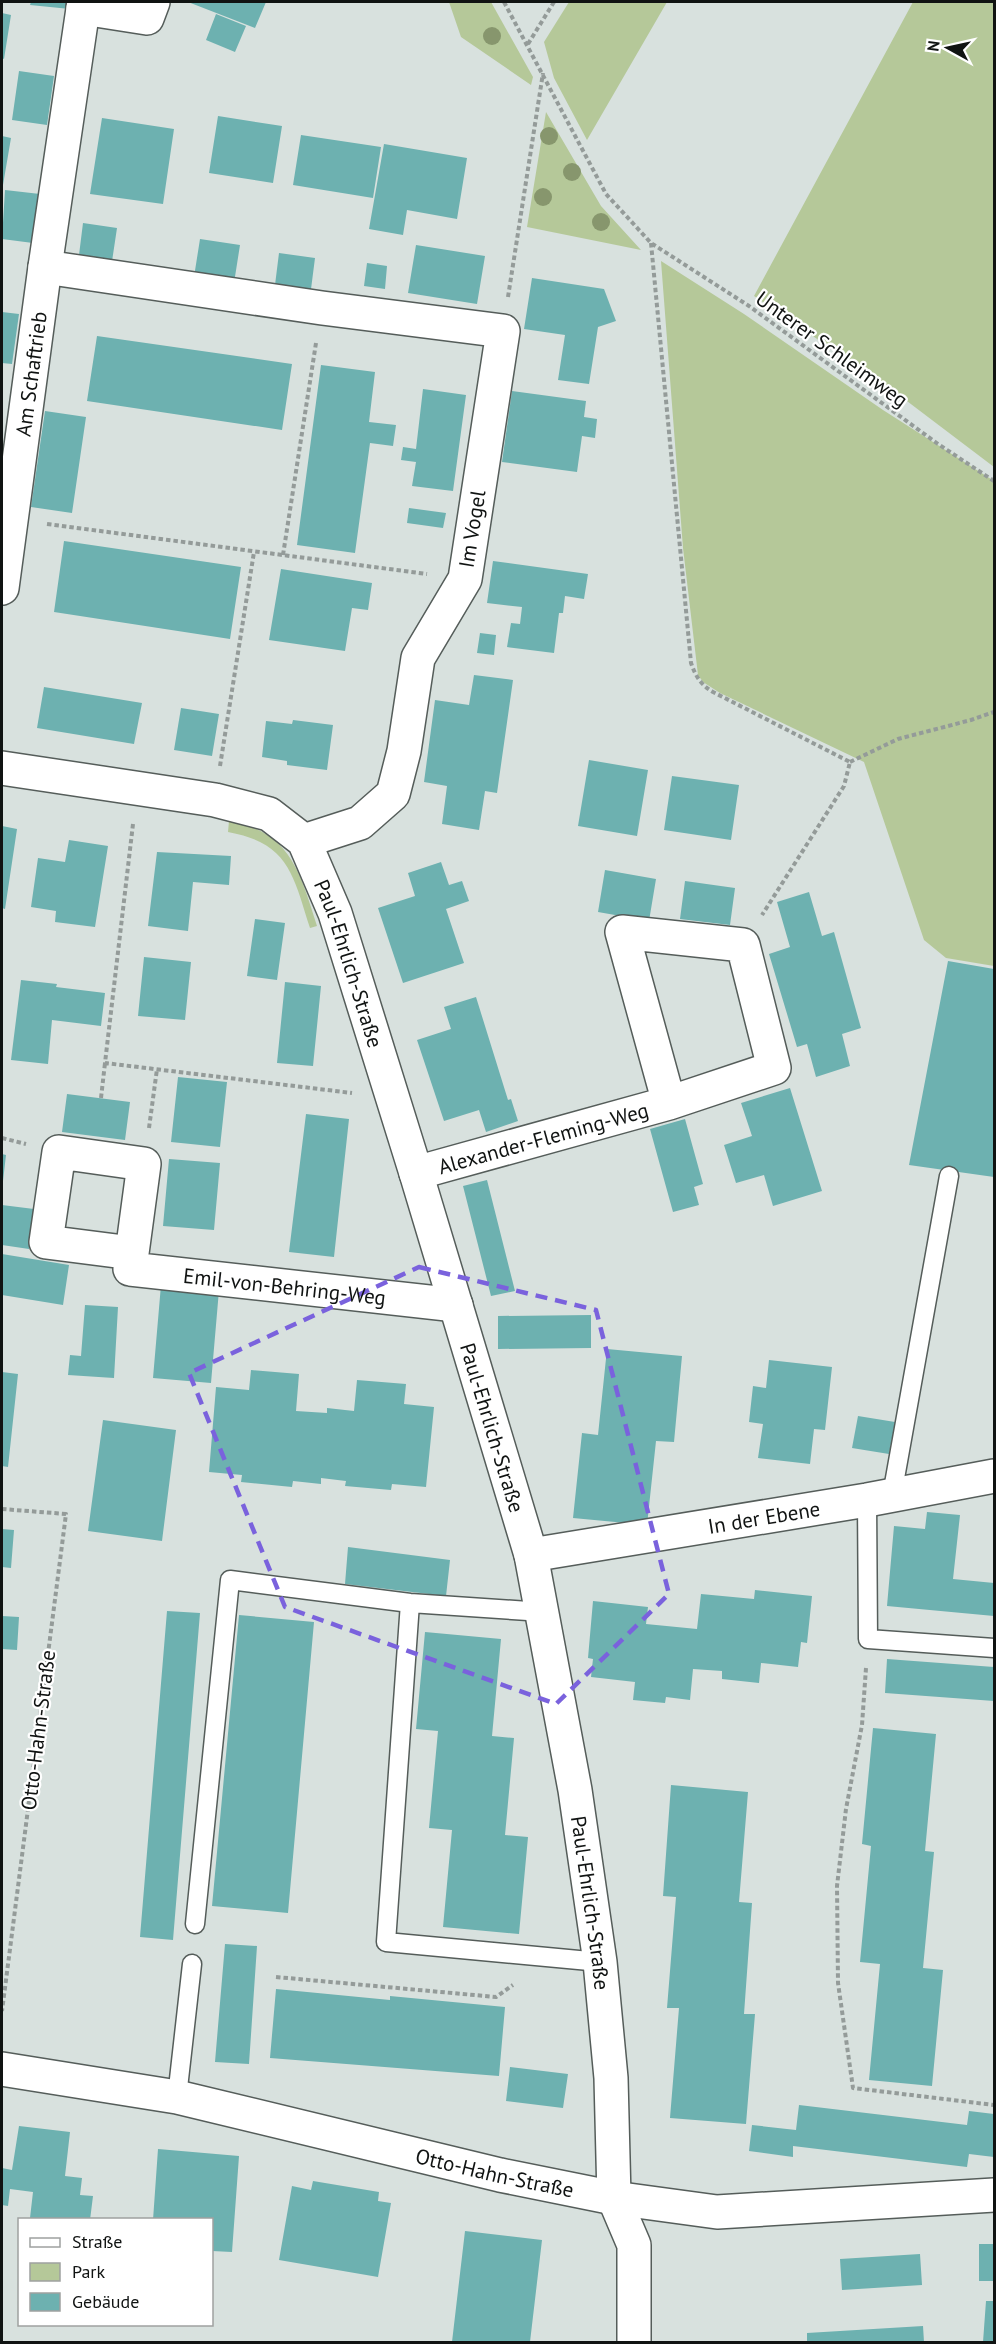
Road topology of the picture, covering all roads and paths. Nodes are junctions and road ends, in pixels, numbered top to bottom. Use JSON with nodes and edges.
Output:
{"nodes":[{"id":1,"x":153,"y":2,"type":"edge"},
{"id":2,"x":504,"y":2,"type":"edge"},
{"id":3,"x":554,"y":2,"type":"edge"},
{"id":4,"x":84,"y":5,"type":"edge"},
{"id":5,"x":528,"y":45,"type":"junction"},
{"id":6,"x":543,"y":73,"type":"junction"},
{"id":7,"x":651,"y":243,"type":"junction"},
{"id":8,"x":45,"y":267,"type":"junction"},
{"id":9,"x":322,"y":308,"type":"junction"},
{"id":10,"x":503,"y":331,"type":"junction"},
{"id":11,"x":994,"y":481,"type":"edge"},
{"id":12,"x":11,"y":519,"type":"junction"},
{"id":13,"x":254,"y":552,"type":"junction"},
{"id":14,"x":283,"y":555,"type":"junction"},
{"id":15,"x":465,"y":579,"type":"junction"},
{"id":16,"x":2,"y":588,"type":"edge"},
{"id":17,"x":994,"y":712,"type":"edge"},
{"id":18,"x":850,"y":762,"type":"junction"},
{"id":19,"x":2,"y":768,"type":"edge"},
{"id":20,"x":137,"y":788,"type":"junction"},
{"id":21,"x":215,"y":800,"type":"junction"},
{"id":22,"x":304,"y":841,"type":"junction"},
{"id":23,"x":743,"y":945,"type":"junction"},
{"id":24,"x":105,"y":1063,"type":"junction"},
{"id":25,"x":157,"y":1069,"type":"junction"},
{"id":26,"x":101,"y":1098,"type":"dead end"},
{"id":27,"x":392,"y":1098,"type":"junction"},
{"id":28,"x":669,"y":1103,"type":"junction"},
{"id":29,"x":144,"y":1164,"type":"junction"},
{"id":30,"x":416,"y":1173,"type":"junction"},
{"id":31,"x":949,"y":1176,"type":"dead end"},
{"id":32,"x":132,"y":1252,"type":"junction"},
{"id":33,"x":456,"y":1305,"type":"junction"},
{"id":34,"x":994,"y":1476,"type":"edge"},
{"id":35,"x":879,"y":1498,"type":"junction"},
{"id":36,"x":2,"y":1509,"type":"edge"},
{"id":37,"x":531,"y":1555,"type":"junction"},
{"id":38,"x":410,"y":1602,"type":"junction"},
{"id":39,"x":543,"y":1612,"type":"junction"},
{"id":40,"x":868,"y":1639,"type":"junction"},
{"id":41,"x":994,"y":1648,"type":"edge"},
{"id":42,"x":195,"y":1923,"type":"dead end"},
{"id":43,"x":600,"y":1962,"type":"junction"},
{"id":44,"x":192,"y":1964,"type":"dead end"},
{"id":45,"x":276,"y":1977,"type":"dead end"},
{"id":46,"x":523,"y":1986,"type":"dead end"},
{"id":47,"x":2,"y":2011,"type":"edge"},
{"id":48,"x":2,"y":2069,"type":"edge"},
{"id":49,"x":177,"y":2097,"type":"junction"},
{"id":50,"x":994,"y":2105,"type":"edge"},
{"id":51,"x":994,"y":2195,"type":"edge"},
{"id":52,"x":614,"y":2198,"type":"junction"},
{"id":53,"x":634,"y":2343,"type":"edge"}],
"edges":[{"from":1,"to":4,"type":"street","name":"Am Schaftrieb"},
{"from":2,"to":5,"type":"path","name":"Unterer Schleimweg"},
{"from":3,"to":5,"type":"path"},
{"from":4,"to":8,"type":"street","name":"Am Schaftrieb"},
{"from":5,"to":6,"type":"path","name":"Unterer Schleimweg"},
{"from":6,"to":7,"type":"path","name":"Unterer Schleimweg"},
{"from":6,"to":10,"type":"path"},
{"from":7,"to":11,"type":"path","name":"Unterer Schleimweg"},
{"from":7,"to":18,"type":"path"},
{"from":8,"to":9,"type":"street"},
{"from":8,"to":12,"type":"street","name":"Am Schaftrieb"},
{"from":9,"to":10,"type":"street"},
{"from":9,"to":14,"type":"path"},
{"from":10,"to":15,"type":"street","name":"Im Vogel"},
{"from":12,"to":13,"type":"path"},
{"from":12,"to":16,"type":"street","name":"Am Schaftrieb"},
{"from":13,"to":14,"type":"path"},
{"from":13,"to":21,"type":"path"},
{"from":14,"to":15,"type":"path"},
{"from":15,"to":22,"type":"street","name":"Im Vogel"},
{"from":17,"to":18,"type":"path"},
{"from":18,"to":23,"type":"path"},
{"from":19,"to":20,"type":"street","name":"Paul-Ehrlich-Straße"},
{"from":20,"to":21,"type":"street","name":"Paul-Ehrlich-Straße"},
{"from":20,"to":24,"type":"path"},
{"from":21,"to":22,"type":"street","name":"Paul-Ehrlich-Straße"},
{"from":22,"to":27,"type":"street","name":"Paul-Ehrlich-Straße"},
{"from":23,"to":28,"type":"street","name":"Alexander-Fleming-Weg"},
{"from":23,"to":28,"type":"street","name":"Alexander-Fleming-Weg"},
{"from":24,"to":25,"type":"path"},
{"from":24,"to":26,"type":"path"},
{"from":25,"to":27,"type":"path"},
{"from":25,"to":29,"type":"path"},
{"from":27,"to":30,"type":"street","name":"Paul-Ehrlich-Straße"},
{"from":28,"to":30,"type":"street","name":"Alexander-Fleming-Weg"},
{"from":29,"to":32,"type":"street"},
{"from":29,"to":32,"type":"street"},
{"from":30,"to":33,"type":"street","name":"Paul-Ehrlich-Straße"},
{"from":31,"to":35,"type":"lane"},
{"from":32,"to":33,"type":"street","name":"Emil-von-Behring-Weg"},
{"from":33,"to":37,"type":"street","name":"Paul-Ehrlich-Straße"},
{"from":34,"to":35,"type":"street","name":"In der Ebene"},
{"from":35,"to":37,"type":"street","name":"In der Ebene"},
{"from":35,"to":40,"type":"lane"},
{"from":36,"to":47,"type":"path","name":"Otto-Hahn-Straße"},
{"from":37,"to":39,"type":"street","name":"Paul-Ehrlich-Straße"},
{"from":38,"to":39,"type":"lane"},
{"from":38,"to":42,"type":"lane"},
{"from":38,"to":43,"type":"lane"},
{"from":39,"to":43,"type":"street","name":"Paul-Ehrlich-Straße"},
{"from":40,"to":41,"type":"lane"},
{"from":40,"to":50,"type":"path"},
{"from":43,"to":52,"type":"street","name":"Paul-Ehrlich-Straße"},
{"from":44,"to":49,"type":"lane"},
{"from":45,"to":46,"type":"path"},
{"from":48,"to":49,"type":"street","name":"Otto-Hahn-Straße"},
{"from":49,"to":52,"type":"street","name":"Otto-Hahn-Straße"},
{"from":51,"to":52,"type":"street","name":"Otto-Hahn-Straße"},
{"from":52,"to":53,"type":"street","name":"Paul-Ehrlich-Straße"}]}
